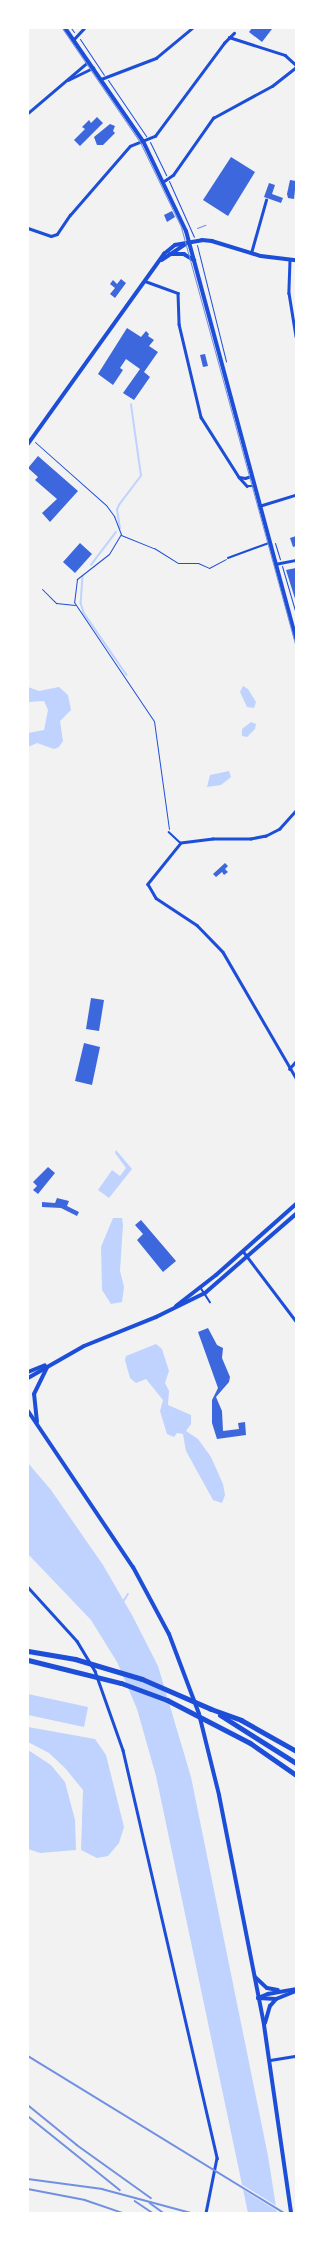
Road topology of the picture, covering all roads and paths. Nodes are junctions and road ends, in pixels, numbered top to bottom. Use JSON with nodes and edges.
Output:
{"nodes":[{"id":1,"x":65,"y":28,"type":"edge"},
{"id":2,"x":84,"y":28,"type":"edge"},
{"id":3,"x":192,"y":28,"type":"edge"},
{"id":4,"x":234,"y":33,"type":"dead end"},
{"id":5,"x":229,"y":37,"type":"junction"},
{"id":6,"x":74,"y":40,"type":"junction"},
{"id":7,"x":89,"y":62,"type":"junction"},
{"id":8,"x":296,"y":66,"type":"edge"},
{"id":9,"x":93,"y":68,"type":"junction"},
{"id":10,"x":101,"y":79,"type":"junction"},
{"id":11,"x":65,"y":81,"type":"junction"},
{"id":12,"x":28,"y":113,"type":"edge"},
{"id":13,"x":143,"y":141,"type":"junction"},
{"id":14,"x":164,"y":181,"type":"junction"},
{"id":15,"x":266,"y":200,"type":"dead end"},
{"id":16,"x":28,"y":228,"type":"edge"},
{"id":17,"x":192,"y":229,"type":"dead end"},
{"id":18,"x":195,"y":241,"type":"junction"},
{"id":19,"x":189,"y":242,"type":"junction"},
{"id":20,"x":251,"y":253,"type":"junction"},
{"id":21,"x":169,"y":254,"type":"junction"},
{"id":22,"x":194,"y":260,"type":"junction"},
{"id":23,"x":290,"y":260,"type":"junction"},
{"id":24,"x":296,"y":260,"type":"edge"},
{"id":25,"x":160,"y":261,"type":"junction"},
{"id":26,"x":145,"y":281,"type":"junction"},
{"id":27,"x":296,"y":336,"type":"edge"},
{"id":28,"x":226,"y":362,"type":"dead end"},
{"id":29,"x":32,"y":438,"type":"junction"},
{"id":30,"x":28,"y":444,"type":"edge"},
{"id":31,"x":251,"y":476,"type":"junction"},
{"id":32,"x":239,"y":477,"type":"junction"},
{"id":33,"x":254,"y":486,"type":"junction"},
{"id":34,"x":296,"y":495,"type":"edge"},
{"id":35,"x":259,"y":506,"type":"junction"},
{"id":36,"x":121,"y":534,"type":"junction"},
{"id":37,"x":274,"y":540,"type":"dead end"},
{"id":38,"x":269,"y":543,"type":"junction"},
{"id":39,"x":228,"y":558,"type":"joint"},
{"id":40,"x":296,"y":560,"type":"edge"},
{"id":41,"x":281,"y":563,"type":"junction"},
{"id":42,"x":275,"y":564,"type":"junction"},
{"id":43,"x":42,"y":589,"type":"dead end"},
{"id":44,"x":75,"y":605,"type":"junction"},
{"id":45,"x":296,"y":614,"type":"edge"},
{"id":46,"x":296,"y":638,"type":"edge"},
{"id":47,"x":296,"y":811,"type":"edge"},
{"id":48,"x":169,"y":832,"type":"joint"},
{"id":49,"x":181,"y":843,"type":"junction"},
{"id":50,"x":296,"y":1061,"type":"edge"},
{"id":51,"x":289,"y":1069,"type":"junction"},
{"id":52,"x":296,"y":1078,"type":"edge"},
{"id":53,"x":296,"y":1204,"type":"edge"},
{"id":54,"x":296,"y":1214,"type":"edge"},
{"id":55,"x":243,"y":1251,"type":"junction"},
{"id":56,"x":248,"y":1257,"type":"junction"},
{"id":57,"x":201,"y":1288,"type":"junction"},
{"id":58,"x":205,"y":1293,"type":"junction"},
{"id":59,"x":210,"y":1302,"type":"dead end"},
{"id":60,"x":172,"y":1309,"type":"junction"},
{"id":61,"x":296,"y":1321,"type":"edge"},
{"id":62,"x":49,"y":1364,"type":"junction"},
{"id":63,"x":29,"y":1370,"type":"edge"},
{"id":64,"x":28,"y":1378,"type":"edge"},
{"id":65,"x":28,"y":1411,"type":"edge"},
{"id":66,"x":37,"y":1424,"type":"junction"},
{"id":67,"x":28,"y":1587,"type":"edge"},
{"id":68,"x":28,"y":1651,"type":"edge"},
{"id":69,"x":28,"y":1660,"type":"edge"},
{"id":70,"x":210,"y":1709,"type":"junction"},
{"id":71,"x":296,"y":1751,"type":"edge"},
{"id":72,"x":296,"y":1763,"type":"edge"},
{"id":73,"x":296,"y":1775,"type":"edge"},
{"id":74,"x":254,"y":1976,"type":"junction"},
{"id":75,"x":282,"y":1990,"type":"junction"},
{"id":76,"x":296,"y":1990,"type":"edge"},
{"id":77,"x":258,"y":1998,"type":"junction"},
{"id":78,"x":276,"y":1999,"type":"junction"},
{"id":79,"x":264,"y":2025,"type":"junction"},
{"id":80,"x":296,"y":2056,"type":"edge"},
{"id":81,"x":270,"y":2060,"type":"junction"},
{"id":82,"x":291,"y":2211,"type":"edge"},
{"id":83,"x":206,"y":2213,"type":"edge"}],
"edges":[{"from":1,"to":6,"type":"main road"},
{"from":2,"to":6,"type":"street"},
{"from":3,"to":10,"type":"street"},
{"from":4,"to":5,"type":"street"},
{"from":5,"to":8,"type":"street"},
{"from":5,"to":13,"type":"street"},
{"from":6,"to":7,"type":"main road"},
{"from":7,"to":9,"type":"main road"},
{"from":7,"to":11,"type":"street"},
{"from":8,"to":14,"type":"street"},
{"from":9,"to":10,"type":"main road"},
{"from":9,"to":11,"type":"street"},
{"from":10,"to":13,"type":"main road"},
{"from":11,"to":12,"type":"street"},
{"from":13,"to":14,"type":"main road"},
{"from":13,"to":16,"type":"street"},
{"from":14,"to":19,"type":"main road"},
{"from":15,"to":20,"type":"street"},
{"from":17,"to":18,"type":"path"},
{"from":18,"to":19,"type":"street"},
{"from":18,"to":20,"type":"street"},
{"from":18,"to":28,"type":"path"},
{"from":19,"to":21,"type":"street"},
{"from":19,"to":22,"type":"main road"},
{"from":19,"to":25,"type":"street"},
{"from":20,"to":23,"type":"street"},
{"from":21,"to":22,"type":"street"},
{"from":21,"to":25,"type":"street"},
{"from":22,"to":31,"type":"main road"},
{"from":23,"to":24,"type":"street"},
{"from":23,"to":27,"type":"street"},
{"from":25,"to":26,"type":"street"},
{"from":26,"to":29,"type":"street"},
{"from":26,"to":32,"type":"street"},
{"from":29,"to":30,"type":"street"},
{"from":29,"to":36,"type":"path"},
{"from":31,"to":32,"type":"street"},
{"from":31,"to":33,"type":"main road"},
{"from":32,"to":33,"type":"street"},
{"from":33,"to":35,"type":"main road"},
{"from":34,"to":35,"type":"street"},
{"from":35,"to":38,"type":"main road"},
{"from":36,"to":39,"type":"path"},
{"from":36,"to":44,"type":"path"},
{"from":37,"to":41,"type":"path"},
{"from":38,"to":39,"type":"lane"},
{"from":38,"to":42,"type":"main road"},
{"from":40,"to":41,"type":"street"},
{"from":41,"to":42,"type":"street"},
{"from":41,"to":45,"type":"path"},
{"from":42,"to":46,"type":"main road"},
{"from":43,"to":44,"type":"path"},
{"from":44,"to":48,"type":"path"},
{"from":47,"to":49,"type":"street"},
{"from":48,"to":49,"type":"lane"},
{"from":49,"to":51,"type":"street"},
{"from":50,"to":51,"type":"street"},
{"from":51,"to":52,"type":"street"},
{"from":53,"to":55,"type":"main road"},
{"from":54,"to":56,"type":"main road"},
{"from":55,"to":56,"type":"street"},
{"from":55,"to":57,"type":"main road"},
{"from":56,"to":58,"type":"main road"},
{"from":56,"to":61,"type":"street"},
{"from":57,"to":58,"type":"lane"},
{"from":57,"to":60,"type":"main road"},
{"from":58,"to":59,"type":"lane"},
{"from":58,"to":60,"type":"main road"},
{"from":60,"to":62,"type":"main road"},
{"from":62,"to":63,"type":"main road"},
{"from":62,"to":64,"type":"main road"},
{"from":62,"to":66,"type":"main road"},
{"from":65,"to":66,"type":"main road"},
{"from":66,"to":74,"type":"main road"},
{"from":67,"to":83,"type":"street"},
{"from":68,"to":70,"type":"highway"},
{"from":69,"to":73,"type":"highway"},
{"from":70,"to":71,"type":"highway"},
{"from":70,"to":72,"type":"highway"},
{"from":74,"to":75,"type":"main road"},
{"from":74,"to":77,"type":"main road"},
{"from":75,"to":76,"type":"main road"},
{"from":75,"to":77,"type":"main road"},
{"from":76,"to":78,"type":"main road"},
{"from":77,"to":78,"type":"main road"},
{"from":77,"to":79,"type":"main road"},
{"from":78,"to":79,"type":"main road"},
{"from":79,"to":81,"type":"main road"},
{"from":80,"to":81,"type":"street"},
{"from":81,"to":82,"type":"main road"}]}
